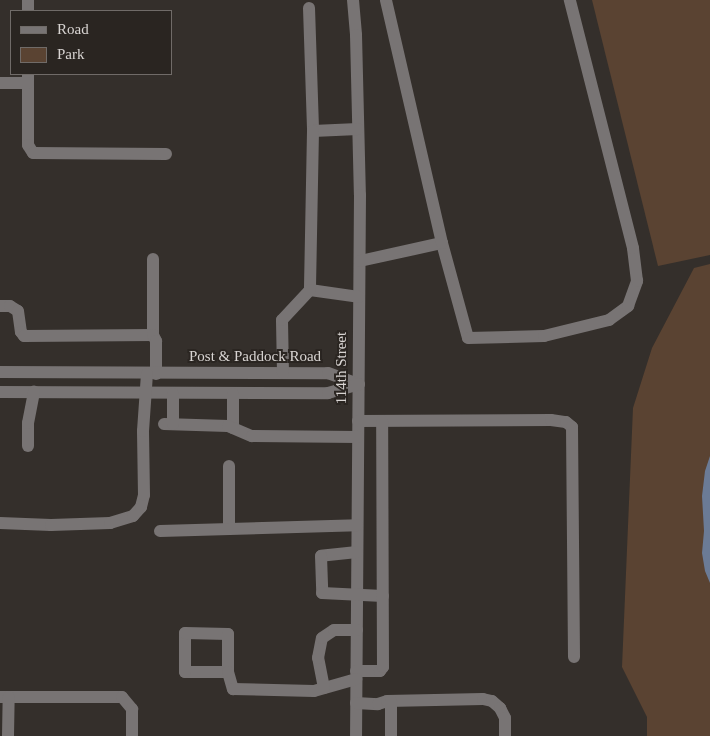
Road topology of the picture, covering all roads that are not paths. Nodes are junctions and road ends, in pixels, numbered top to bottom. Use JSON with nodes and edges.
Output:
{"nodes":[{"id":1,"x":352,"y":0,"type":"edge"},
{"id":2,"x":386,"y":0,"type":"edge"},
{"id":3,"x":570,"y":0,"type":"edge"},
{"id":4,"x":309,"y":8,"type":"dead end"},
{"id":5,"x":28,"y":78,"type":"edge"},
{"id":6,"x":0,"y":83,"type":"edge"},
{"id":7,"x":358,"y":130,"type":"junction"},
{"id":8,"x":312,"y":131,"type":"junction"},
{"id":9,"x":166,"y":154,"type":"dead end"},
{"id":10,"x":442,"y":243,"type":"junction"},
{"id":11,"x":153,"y":259,"type":"dead end"},
{"id":12,"x":360,"y":261,"type":"junction"},
{"id":13,"x":310,"y":290,"type":"junction"},
{"id":14,"x":359,"y":297,"type":"junction"},
{"id":15,"x":0,"y":306,"type":"edge"},
{"id":16,"x":153,"y":335,"type":"junction"},
{"id":17,"x":0,"y":372,"type":"edge"},
{"id":18,"x":283,"y":373,"type":"junction"},
{"id":19,"x":151,"y":374,"type":"junction"},
{"id":20,"x":359,"y":384,"type":"junction"},
{"id":21,"x":0,"y":392,"type":"edge"},
{"id":22,"x":34,"y":392,"type":"junction"},
{"id":23,"x":147,"y":394,"type":"junction"},
{"id":24,"x":173,"y":394,"type":"junction"},
{"id":25,"x":233,"y":394,"type":"junction"},
{"id":26,"x":358,"y":421,"type":"junction"},
{"id":27,"x":382,"y":421,"type":"junction"},
{"id":28,"x":233,"y":428,"type":"junction"},
{"id":29,"x":358,"y":437,"type":"junction"},
{"id":30,"x":28,"y":446,"type":"dead end"},
{"id":31,"x":229,"y":466,"type":"dead end"},
{"id":32,"x":0,"y":523,"type":"edge"},
{"id":33,"x":357,"y":525,"type":"junction"},
{"id":34,"x":229,"y":529,"type":"junction"},
{"id":35,"x":160,"y":531,"type":"dead end"},
{"id":36,"x":357,"y":552,"type":"junction"},
{"id":37,"x":357,"y":595,"type":"junction"},
{"id":38,"x":382,"y":596,"type":"junction"},
{"id":39,"x":356,"y":630,"type":"junction"},
{"id":40,"x":574,"y":657,"type":"dead end"},
{"id":41,"x":228,"y":672,"type":"junction"},
{"id":42,"x":356,"y":675,"type":"junction"},
{"id":43,"x":324,"y":688,"type":"junction"},
{"id":44,"x":4,"y":697,"type":"edge"},
{"id":45,"x":391,"y":701,"type":"junction"},
{"id":46,"x":356,"y":702,"type":"junction"},
{"id":47,"x":8,"y":736,"type":"edge"},
{"id":48,"x":132,"y":736,"type":"edge"},
{"id":49,"x":356,"y":736,"type":"edge"},
{"id":50,"x":391,"y":736,"type":"edge"},
{"id":51,"x":505,"y":736,"type":"edge"}],
"edges":[{"from":1,"to":7,"type":"street","name":"114th Street"},
{"from":2,"to":10,"type":"street"},
{"from":3,"to":10,"type":"street"},
{"from":4,"to":8,"type":"street"},
{"from":5,"to":6,"type":"street"},
{"from":5,"to":9,"type":"street"},
{"from":7,"to":8,"type":"street"},
{"from":7,"to":12,"type":"street","name":"114th Street"},
{"from":8,"to":13,"type":"street"},
{"from":10,"to":12,"type":"street"},
{"from":11,"to":16,"type":"street"},
{"from":12,"to":14,"type":"street","name":"114th Street"},
{"from":13,"to":14,"type":"street"},
{"from":13,"to":18,"type":"street"},
{"from":14,"to":20,"type":"street","name":"114th Street"},
{"from":15,"to":16,"type":"street"},
{"from":16,"to":19,"type":"street"},
{"from":17,"to":19,"type":"street","name":"Post & Paddock Road"},
{"from":18,"to":19,"type":"street","name":"Post & Paddock Road"},
{"from":18,"to":20,"type":"street","name":"Post & Paddock Road"},
{"from":19,"to":23,"type":"street"},
{"from":20,"to":25,"type":"street"},
{"from":20,"to":26,"type":"street","name":"114th Street"},
{"from":21,"to":22,"type":"street"},
{"from":22,"to":23,"type":"street"},
{"from":22,"to":30,"type":"street"},
{"from":23,"to":24,"type":"street"},
{"from":23,"to":32,"type":"street"},
{"from":24,"to":25,"type":"street"},
{"from":24,"to":28,"type":"street"},
{"from":25,"to":28,"type":"street"},
{"from":26,"to":27,"type":"street"},
{"from":26,"to":29,"type":"street","name":"114th Street"},
{"from":27,"to":38,"type":"street"},
{"from":27,"to":40,"type":"street"},
{"from":28,"to":29,"type":"street"},
{"from":29,"to":33,"type":"street","name":"114th Street"},
{"from":31,"to":34,"type":"street"},
{"from":33,"to":34,"type":"street"},
{"from":33,"to":36,"type":"street","name":"114th Street"},
{"from":34,"to":35,"type":"street"},
{"from":36,"to":37,"type":"street","name":"114th Street"},
{"from":36,"to":37,"type":"street"},
{"from":37,"to":38,"type":"street"},
{"from":37,"to":39,"type":"street","name":"114th Street"},
{"from":38,"to":42,"type":"street"},
{"from":39,"to":42,"type":"street","name":"114th Street"},
{"from":39,"to":43,"type":"street"},
{"from":41,"to":41,"type":"street"},
{"from":41,"to":43,"type":"street"},
{"from":42,"to":43,"type":"street"},
{"from":42,"to":46,"type":"street","name":"114th Street"},
{"from":44,"to":47,"type":"street"},
{"from":44,"to":48,"type":"street"},
{"from":45,"to":46,"type":"street"},
{"from":45,"to":50,"type":"street"},
{"from":45,"to":51,"type":"street"},
{"from":46,"to":49,"type":"street","name":"114th Street"}]}
